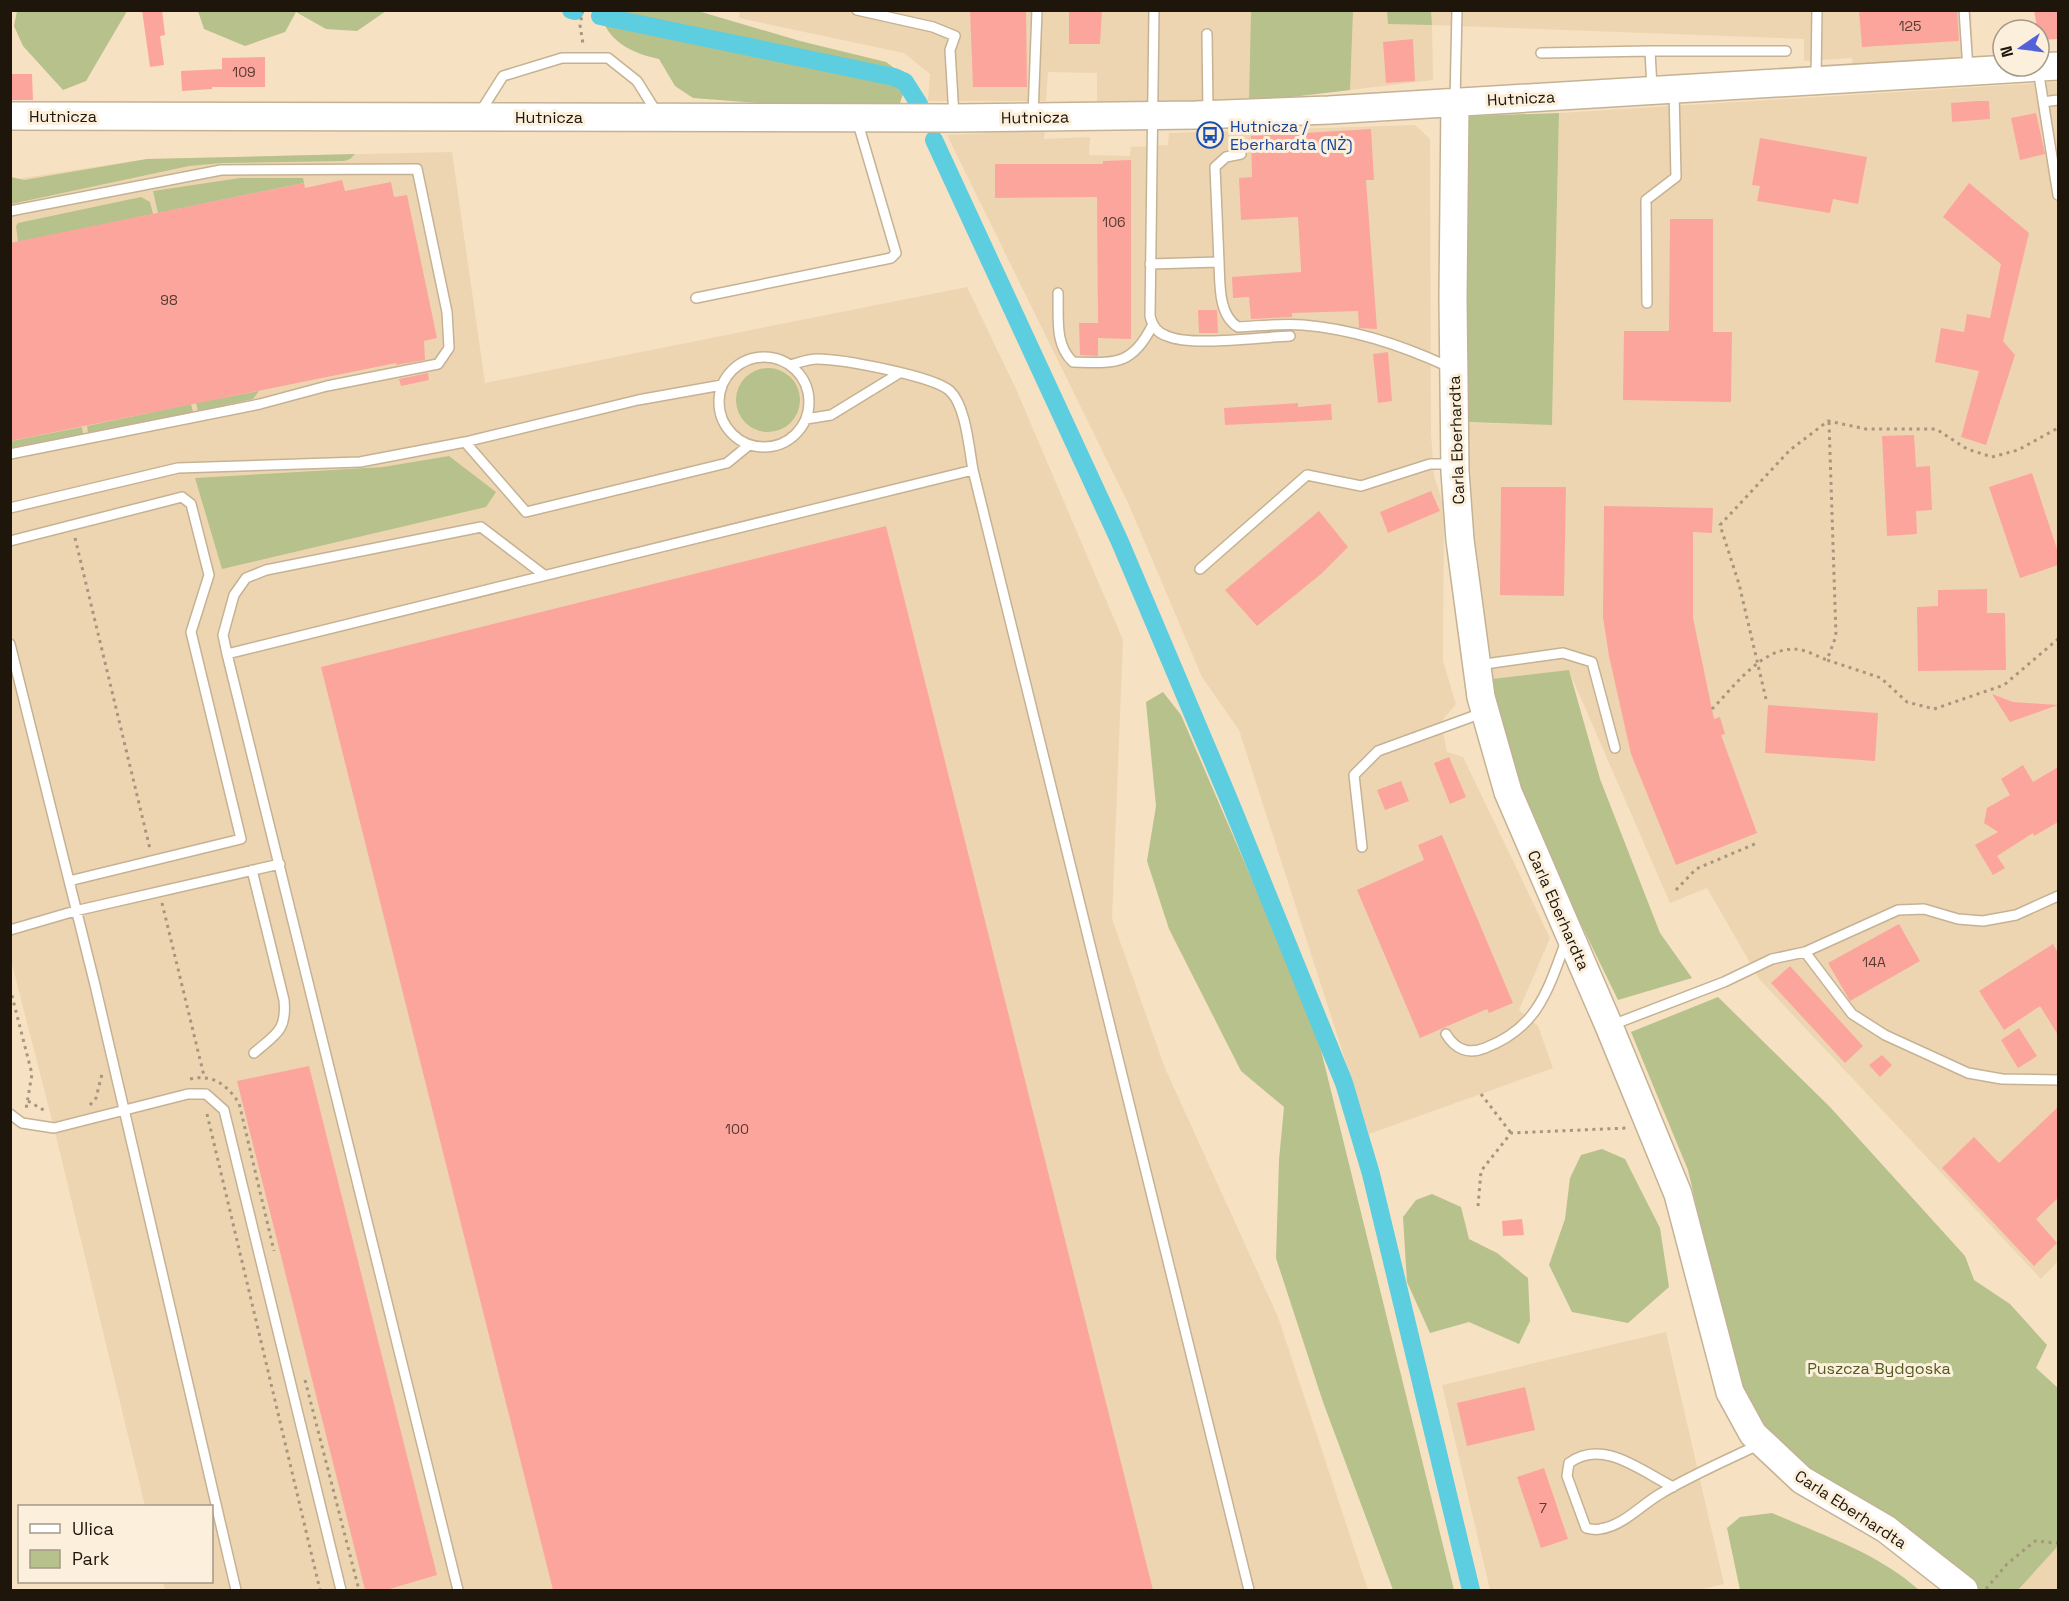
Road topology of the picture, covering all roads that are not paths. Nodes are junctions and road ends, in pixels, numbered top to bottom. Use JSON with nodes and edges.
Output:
{"nodes":[{"id":1,"x":857,"y":10,"type":"edge"},
{"id":2,"x":1037,"y":10,"type":"edge"},
{"id":3,"x":1154,"y":10,"type":"edge"},
{"id":4,"x":1457,"y":10,"type":"edge"},
{"id":5,"x":1816,"y":10,"type":"edge"},
{"id":6,"x":1964,"y":10,"type":"edge"},
{"id":7,"x":875,"y":12,"type":"edge"},
{"id":8,"x":1207,"y":33,"type":"dead end"},
{"id":9,"x":1650,"y":51,"type":"junction"},
{"id":10,"x":1786,"y":51,"type":"dead end"},
{"id":11,"x":1541,"y":53,"type":"dead end"},
{"id":12,"x":1991,"y":70,"type":"edge"},
{"id":13,"x":1968,"y":71,"type":"junction"},
{"id":14,"x":2040,"y":78,"type":"edge"},
{"id":15,"x":1816,"y":80,"type":"junction"},
{"id":16,"x":1663,"y":90,"type":"junction"},
{"id":17,"x":2058,"y":100,"type":"edge"},
{"id":18,"x":1455,"y":102,"type":"junction"},
{"id":19,"x":2043,"y":102,"type":"junction"},
{"id":20,"x":1208,"y":114,"type":"junction"},
{"id":21,"x":10,"y":116,"type":"edge"},
{"id":22,"x":1151,"y":116,"type":"junction"},
{"id":23,"x":477,"y":117,"type":"junction"},
{"id":24,"x":660,"y":117,"type":"junction"},
{"id":25,"x":1033,"y":117,"type":"junction"},
{"id":26,"x":856,"y":118,"type":"junction"},
{"id":27,"x":954,"y":118,"type":"junction"},
{"id":28,"x":1241,"y":154,"type":"dead end"},
{"id":29,"x":2058,"y":195,"type":"edge"},
{"id":30,"x":10,"y":211,"type":"edge"},
{"id":31,"x":1219,"y":262,"type":"junction"},
{"id":32,"x":1150,"y":264,"type":"junction"},
{"id":33,"x":1058,"y":293,"type":"dead end"},
{"id":34,"x":696,"y":298,"type":"dead end"},
{"id":35,"x":1647,"y":303,"type":"dead end"},
{"id":36,"x":1152,"y":326,"type":"junction"},
{"id":37,"x":1290,"y":336,"type":"dead end"},
{"id":38,"x":790,"y":365,"type":"junction"},
{"id":39,"x":1454,"y":369,"type":"junction"},
{"id":40,"x":898,"y":374,"type":"junction"},
{"id":41,"x":722,"y":385,"type":"junction"},
{"id":42,"x":806,"y":419,"type":"junction"},
{"id":43,"x":465,"y":442,"type":"junction"},
{"id":44,"x":748,"y":445,"type":"junction"},
{"id":45,"x":10,"y":454,"type":"edge"},
{"id":46,"x":1455,"y":464,"type":"junction"},
{"id":47,"x":973,"y":470,"type":"junction"},
{"id":48,"x":10,"y":508,"type":"edge"},
{"id":49,"x":10,"y":541,"type":"edge"},
{"id":50,"x":1200,"y":569,"type":"dead end"},
{"id":51,"x":544,"y":575,"type":"junction"},
{"id":52,"x":10,"y":644,"type":"edge"},
{"id":53,"x":227,"y":654,"type":"junction"},
{"id":54,"x":1475,"y":665,"type":"junction"},
{"id":55,"x":1484,"y":712,"type":"junction"},
{"id":56,"x":1615,"y":748,"type":"dead end"},
{"id":57,"x":1362,"y":847,"type":"dead end"},
{"id":58,"x":280,"y":864,"type":"junction"},
{"id":59,"x":252,"y":870,"type":"junction"},
{"id":60,"x":69,"y":881,"type":"junction"},
{"id":61,"x":2058,"y":897,"type":"edge"},
{"id":62,"x":75,"y":912,"type":"junction"},
{"id":63,"x":10,"y":930,"type":"edge"},
{"id":64,"x":1569,"y":933,"type":"junction"},
{"id":65,"x":1805,"y":952,"type":"junction"},
{"id":66,"x":1610,"y":1026,"type":"junction"},
{"id":67,"x":1446,"y":1034,"type":"dead end"},
{"id":68,"x":254,"y":1053,"type":"dead end"},
{"id":69,"x":2058,"y":1080,"type":"edge"},
{"id":70,"x":122,"y":1109,"type":"junction"},
{"id":71,"x":10,"y":1114,"type":"edge"},
{"id":72,"x":1762,"y":1443,"type":"junction"},
{"id":73,"x":1673,"y":1487,"type":"junction"},
{"id":74,"x":236,"y":1590,"type":"edge"},
{"id":75,"x":341,"y":1590,"type":"edge"},
{"id":76,"x":458,"y":1590,"type":"edge"},
{"id":77,"x":1249,"y":1590,"type":"edge"},
{"id":78,"x":1964,"y":1590,"type":"edge"}],
"edges":[{"from":1,"to":7,"type":"lane"},
{"from":2,"to":25,"type":"lane"},
{"from":3,"to":22,"type":"lane"},
{"from":4,"to":18,"type":"lane"},
{"from":5,"to":15,"type":"lane"},
{"from":6,"to":13,"type":"lane"},
{"from":7,"to":27,"type":"lane"},
{"from":8,"to":20,"type":"lane"},
{"from":9,"to":10,"type":"lane"},
{"from":9,"to":11,"type":"lane"},
{"from":9,"to":16,"type":"lane"},
{"from":12,"to":13,"type":"street","name":"Hutnicza"},
{"from":13,"to":15,"type":"street","name":"Hutnicza"},
{"from":14,"to":19,"type":"lane"},
{"from":15,"to":16,"type":"street","name":"Hutnicza"},
{"from":16,"to":18,"type":"street","name":"Hutnicza"},
{"from":16,"to":35,"type":"lane"},
{"from":17,"to":19,"type":"lane"},
{"from":18,"to":20,"type":"street","name":"Hutnicza"},
{"from":18,"to":39,"type":"street","name":"Carla Eberhardta"},
{"from":19,"to":29,"type":"lane"},
{"from":20,"to":22,"type":"street","name":"Hutnicza"},
{"from":21,"to":23,"type":"street","name":"Hutnicza"},
{"from":22,"to":25,"type":"street","name":"Hutnicza"},
{"from":22,"to":32,"type":"lane"},
{"from":23,"to":24,"type":"street","name":"Hutnicza"},
{"from":23,"to":24,"type":"lane"},
{"from":24,"to":26,"type":"street","name":"Hutnicza"},
{"from":25,"to":27,"type":"street","name":"Hutnicza"},
{"from":26,"to":27,"type":"street","name":"Hutnicza"},
{"from":26,"to":34,"type":"lane"},
{"from":28,"to":31,"type":"lane"},
{"from":30,"to":45,"type":"lane"},
{"from":31,"to":32,"type":"lane"},
{"from":31,"to":39,"type":"lane"},
{"from":32,"to":36,"type":"lane"},
{"from":33,"to":36,"type":"lane"},
{"from":36,"to":37,"type":"lane"},
{"from":38,"to":40,"type":"lane"},
{"from":38,"to":41,"type":"lane"},
{"from":38,"to":42,"type":"lane"},
{"from":39,"to":46,"type":"street","name":"Carla Eberhardta"},
{"from":40,"to":42,"type":"lane"},
{"from":40,"to":47,"type":"lane"},
{"from":41,"to":43,"type":"lane"},
{"from":41,"to":44,"type":"lane"},
{"from":42,"to":44,"type":"lane"},
{"from":43,"to":44,"type":"lane"},
{"from":43,"to":48,"type":"lane"},
{"from":46,"to":50,"type":"lane"},
{"from":46,"to":54,"type":"street","name":"Carla Eberhardta"},
{"from":47,"to":51,"type":"lane"},
{"from":47,"to":77,"type":"lane"},
{"from":49,"to":60,"type":"lane"},
{"from":51,"to":53,"type":"lane"},
{"from":51,"to":53,"type":"lane"},
{"from":52,"to":60,"type":"lane"},
{"from":53,"to":58,"type":"lane"},
{"from":54,"to":55,"type":"street","name":"Carla Eberhardta"},
{"from":54,"to":56,"type":"lane"},
{"from":55,"to":57,"type":"lane"},
{"from":55,"to":64,"type":"street","name":"Carla Eberhardta"},
{"from":58,"to":59,"type":"lane"},
{"from":58,"to":76,"type":"lane"},
{"from":59,"to":62,"type":"lane"},
{"from":59,"to":68,"type":"lane"},
{"from":60,"to":62,"type":"lane"},
{"from":61,"to":65,"type":"lane"},
{"from":62,"to":63,"type":"lane"},
{"from":62,"to":70,"type":"lane"},
{"from":64,"to":66,"type":"street","name":"Carla Eberhardta"},
{"from":64,"to":67,"type":"lane"},
{"from":65,"to":66,"type":"lane"},
{"from":65,"to":69,"type":"lane"},
{"from":66,"to":72,"type":"street","name":"Carla Eberhardta"},
{"from":70,"to":71,"type":"lane"},
{"from":70,"to":74,"type":"lane"},
{"from":70,"to":75,"type":"lane"},
{"from":72,"to":73,"type":"lane"},
{"from":72,"to":78,"type":"street","name":"Carla Eberhardta"},
{"from":73,"to":73,"type":"lane"}]}
